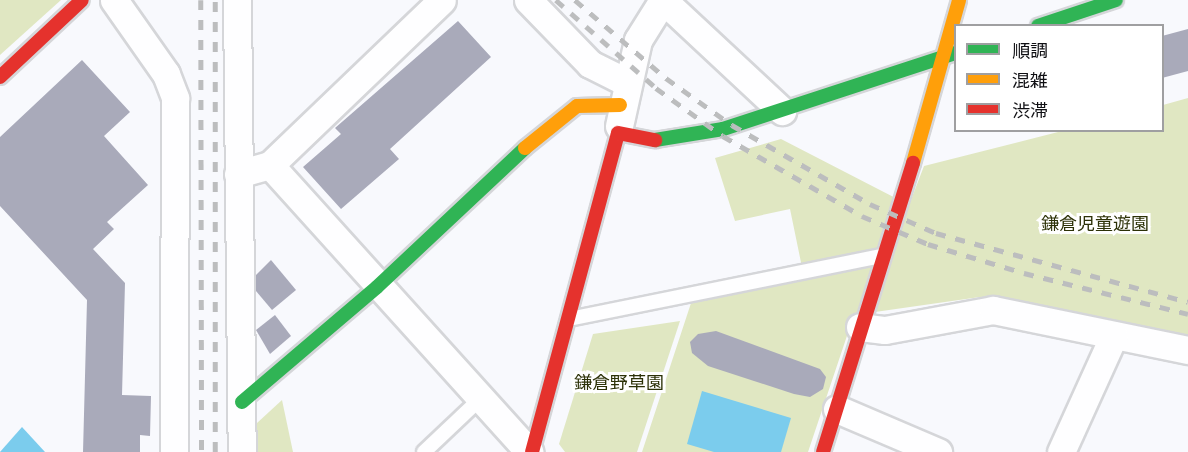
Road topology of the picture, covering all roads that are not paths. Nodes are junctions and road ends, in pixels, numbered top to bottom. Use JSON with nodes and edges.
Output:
{"nodes":[{"id":1,"x":82,"y":0,"type":"edge"},
{"id":2,"x":114,"y":0,"type":"edge"},
{"id":3,"x":237,"y":0,"type":"edge"},
{"id":4,"x":442,"y":0,"type":"edge"},
{"id":5,"x":528,"y":0,"type":"edge"},
{"id":6,"x":959,"y":0,"type":"edge"},
{"id":7,"x":1116,"y":0,"type":"edge"},
{"id":8,"x":657,"y":2,"type":"edge"},
{"id":9,"x":956,"y":24,"type":"edge"},
{"id":10,"x":1044,"y":24,"type":"edge"},
{"id":11,"x":954,"y":39,"type":"edge"},
{"id":12,"x":952,"y":54,"type":"edge"},
{"id":13,"x":0,"y":77,"type":"edge"},
{"id":14,"x":623,"y":94,"type":"junction"},
{"id":15,"x":782,"y":111,"type":"junction"},
{"id":16,"x":618,"y":133,"type":"junction"},
{"id":17,"x":270,"y":165,"type":"junction"},
{"id":18,"x":238,"y":174,"type":"junction"},
{"id":19,"x":884,"y":256,"type":"junction"},
{"id":20,"x":377,"y":287,"type":"junction"},
{"id":21,"x":569,"y":319,"type":"junction"},
{"id":22,"x":860,"y":327,"type":"junction"},
{"id":23,"x":1114,"y":335,"type":"junction"},
{"id":24,"x":1188,"y":350,"type":"edge"},
{"id":25,"x":480,"y":399,"type":"junction"},
{"id":26,"x":242,"y":402,"type":"junction"},
{"id":27,"x":837,"y":409,"type":"junction"},
{"id":28,"x":174,"y":452,"type":"edge"},
{"id":29,"x":242,"y":452,"type":"edge"},
{"id":30,"x":424,"y":452,"type":"edge"},
{"id":31,"x":531,"y":452,"type":"edge"},
{"id":32,"x":823,"y":452,"type":"edge"},
{"id":33,"x":938,"y":452,"type":"edge"},
{"id":34,"x":1061,"y":452,"type":"edge"}],
"edges":[{"from":1,"to":13,"type":"street"},
{"from":2,"to":28,"type":"street"},
{"from":3,"to":18,"type":"street"},
{"from":4,"to":17,"type":"street"},
{"from":5,"to":14,"type":"street"},
{"from":6,"to":9,"type":"street"},
{"from":7,"to":10,"type":"street"},
{"from":8,"to":14,"type":"street"},
{"from":8,"to":15,"type":"street"},
{"from":11,"to":12,"type":"street"},
{"from":12,"to":15,"type":"street"},
{"from":12,"to":19,"type":"street"},
{"from":14,"to":16,"type":"street"},
{"from":14,"to":20,"type":"street"},
{"from":15,"to":16,"type":"street"},
{"from":16,"to":21,"type":"street"},
{"from":17,"to":18,"type":"street"},
{"from":17,"to":20,"type":"street"},
{"from":18,"to":26,"type":"street"},
{"from":19,"to":21,"type":"lane"},
{"from":19,"to":22,"type":"street"},
{"from":20,"to":25,"type":"street"},
{"from":20,"to":26,"type":"street"},
{"from":21,"to":31,"type":"street"},
{"from":22,"to":23,"type":"street"},
{"from":22,"to":27,"type":"street"},
{"from":23,"to":24,"type":"street"},
{"from":23,"to":34,"type":"street"},
{"from":25,"to":30,"type":"lane"},
{"from":25,"to":31,"type":"street"},
{"from":26,"to":29,"type":"street"},
{"from":27,"to":32,"type":"street"},
{"from":27,"to":33,"type":"street"}]}
